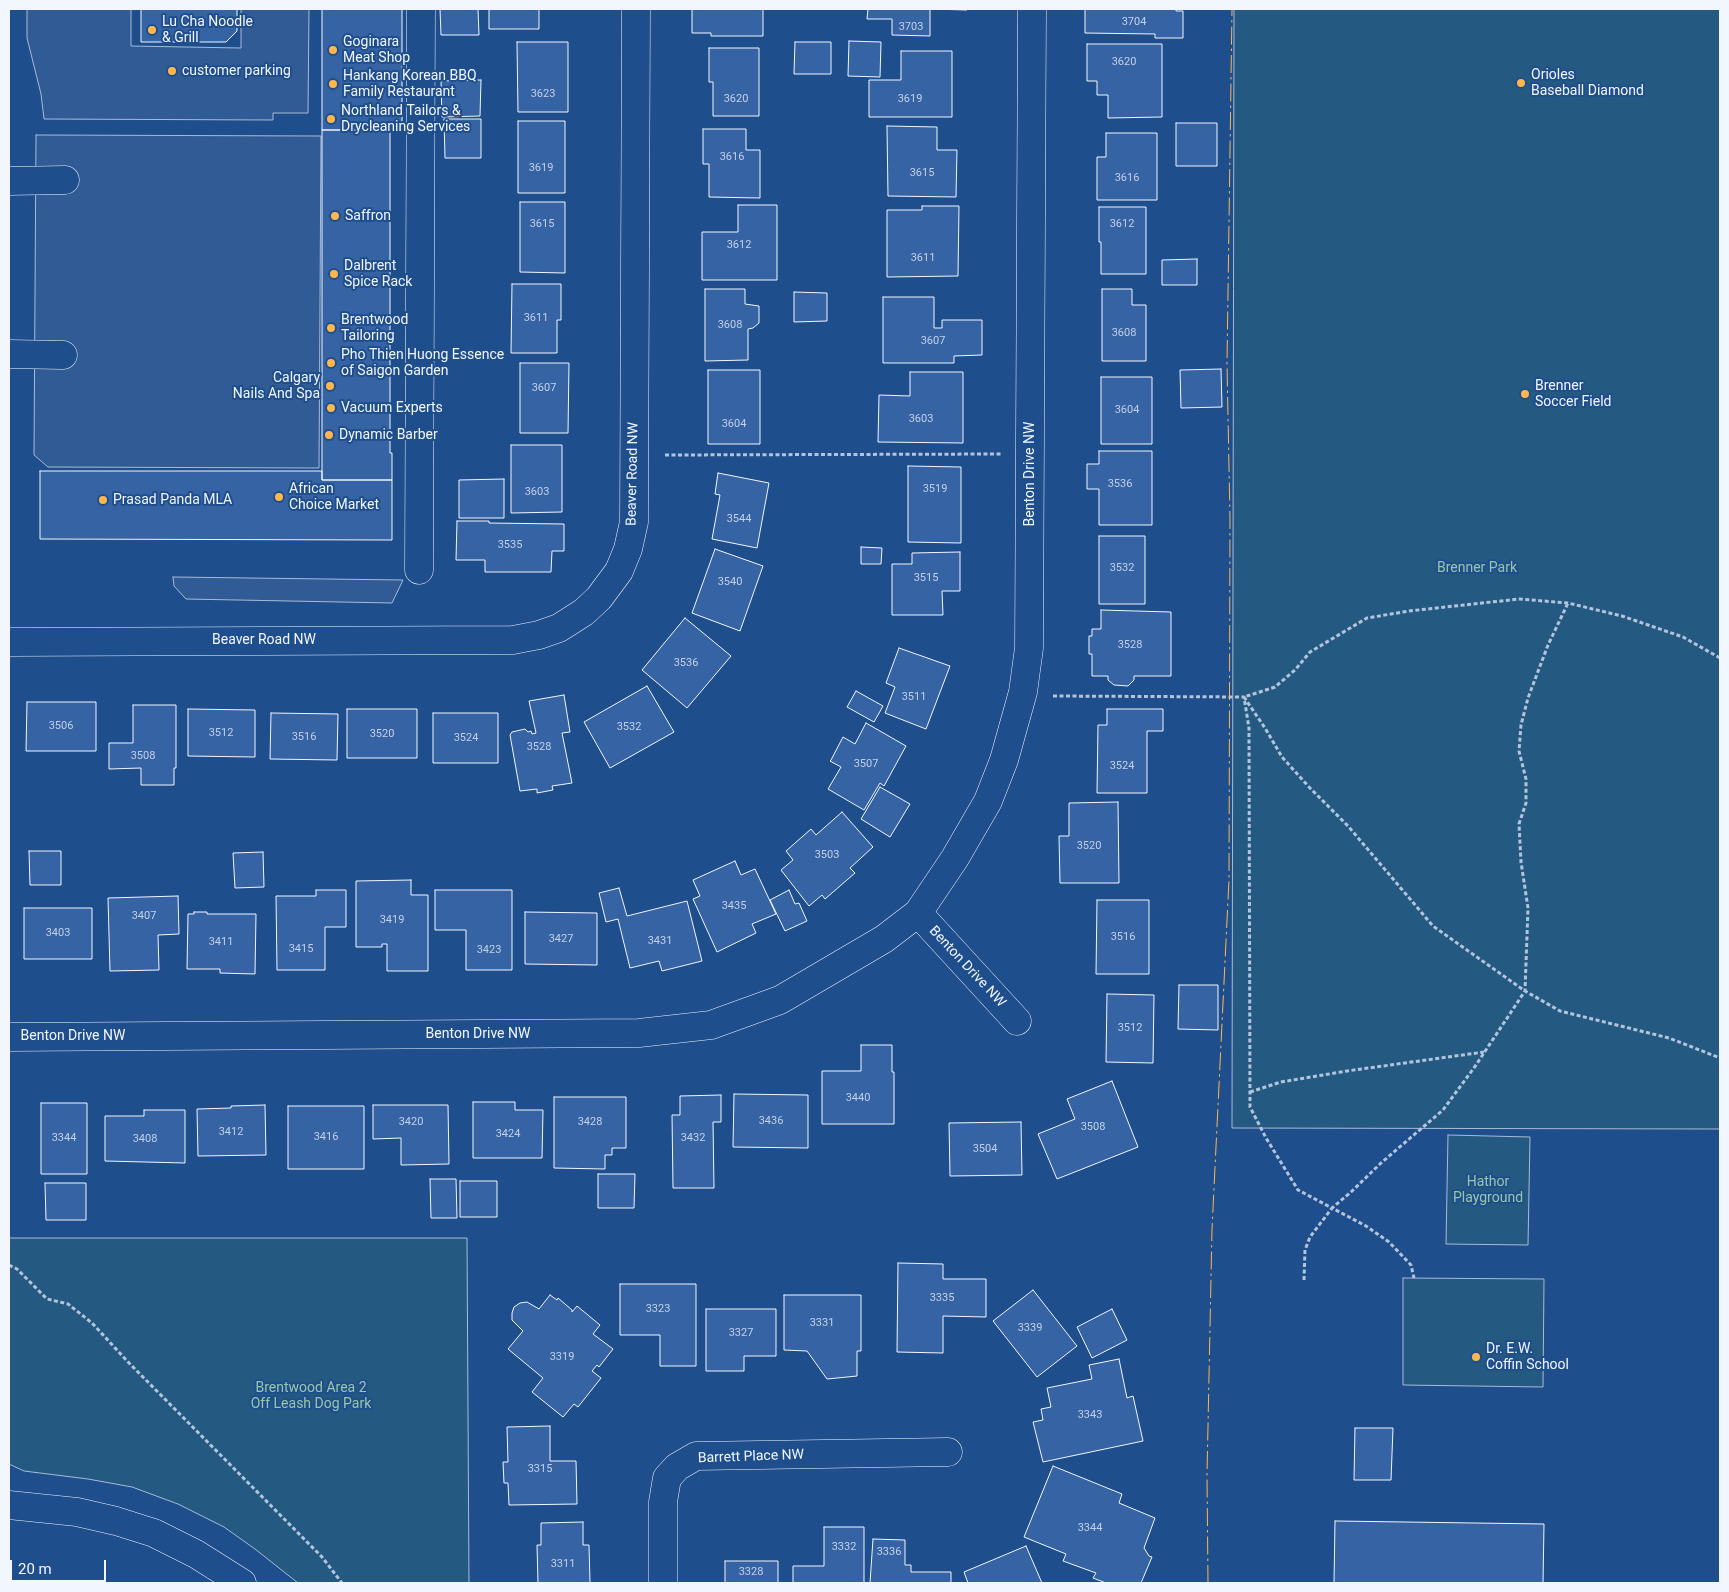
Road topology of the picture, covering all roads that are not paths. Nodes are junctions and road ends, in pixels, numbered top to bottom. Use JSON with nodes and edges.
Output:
{"nodes":[{"id":1,"x":421,"y":9,"type":"edge"},
{"id":2,"x":636,"y":9,"type":"edge"},
{"id":3,"x":1032,"y":9,"type":"edge"},
{"id":4,"x":65,"y":180,"type":"dead end"},
{"id":5,"x":9,"y":181,"type":"edge"},
{"id":6,"x":9,"y":354,"type":"edge"},
{"id":7,"x":63,"y":355,"type":"dead end"},
{"id":8,"x":419,"y":570,"type":"dead end"},
{"id":9,"x":9,"y":642,"type":"edge"},
{"id":10,"x":918,"y":913,"type":"junction"},
{"id":11,"x":1017,"y":1021,"type":"dead end"},
{"id":12,"x":9,"y":1037,"type":"edge"},
{"id":13,"x":948,"y":1452,"type":"dead end"},
{"id":14,"x":9,"y":1505,"type":"edge"},
{"id":15,"x":242,"y":1583,"type":"edge"},
{"id":16,"x":663,"y":1583,"type":"edge"}],
"edges":[{"from":1,"to":8,"type":"street"},
{"from":2,"to":9,"type":"street","name":"Beaver Road NW"},
{"from":3,"to":10,"type":"street","name":"Benton Drive NW"},
{"from":4,"to":5,"type":"street"},
{"from":6,"to":7,"type":"street"},
{"from":10,"to":11,"type":"street","name":"Benton Drive NW"},
{"from":10,"to":12,"type":"street","name":"Benton Drive NW"},
{"from":13,"to":16,"type":"street","name":"Barrett Place NW"},
{"from":14,"to":15,"type":"street"}]}
